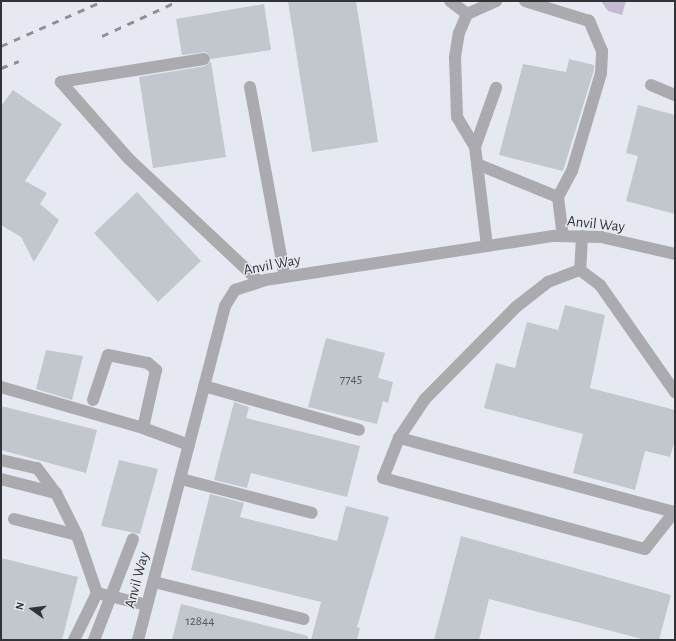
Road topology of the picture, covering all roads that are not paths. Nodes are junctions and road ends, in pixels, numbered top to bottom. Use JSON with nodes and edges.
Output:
{"nodes":[{"id":1,"x":450,"y":1,"type":"edge"},
{"id":2,"x":462,"y":1,"type":"edge"},
{"id":3,"x":496,"y":1,"type":"edge"},
{"id":4,"x":525,"y":1,"type":"edge"},
{"id":5,"x":467,"y":14,"type":"junction"},
{"id":6,"x":204,"y":59,"type":"dead end"},
{"id":7,"x":651,"y":85,"type":"dead end"},
{"id":8,"x":250,"y":86,"type":"dead end"},
{"id":9,"x":496,"y":88,"type":"dead end"},
{"id":10,"x":675,"y":95,"type":"edge"},
{"id":11,"x":475,"y":147,"type":"junction"},
{"id":12,"x":477,"y":164,"type":"junction"},
{"id":13,"x":558,"y":197,"type":"junction"},
{"id":14,"x":563,"y":236,"type":"junction"},
{"id":15,"x":582,"y":236,"type":"junction"},
{"id":16,"x":487,"y":246,"type":"junction"},
{"id":17,"x":675,"y":254,"type":"edge"},
{"id":18,"x":580,"y":270,"type":"junction"},
{"id":19,"x":285,"y":277,"type":"junction"},
{"id":20,"x":259,"y":281,"type":"junction"},
{"id":21,"x":204,"y":386,"type":"junction"},
{"id":22,"x":1,"y":387,"type":"edge"},
{"id":23,"x":675,"y":392,"type":"edge"},
{"id":24,"x":93,"y":400,"type":"dead end"},
{"id":25,"x":142,"y":428,"type":"junction"},
{"id":26,"x":360,"y":430,"type":"dead end"},
{"id":27,"x":399,"y":438,"type":"junction"},
{"id":28,"x":189,"y":445,"type":"junction"},
{"id":29,"x":1,"y":460,"type":"edge"},
{"id":30,"x":1,"y":479,"type":"edge"},
{"id":31,"x":181,"y":479,"type":"junction"},
{"id":32,"x":56,"y":493,"type":"junction"},
{"id":33,"x":674,"y":512,"type":"edge"},
{"id":34,"x":312,"y":513,"type":"dead end"},
{"id":35,"x":14,"y":519,"type":"dead end"},
{"id":36,"x":77,"y":535,"type":"junction"},
{"id":37,"x":133,"y":539,"type":"dead end"},
{"id":38,"x":154,"y":582,"type":"junction"},
{"id":39,"x":103,"y":594,"type":"junction"},
{"id":40,"x":147,"y":605,"type":"junction"},
{"id":41,"x":304,"y":620,"type":"dead end"},
{"id":42,"x":74,"y":640,"type":"edge"},
{"id":43,"x":94,"y":640,"type":"edge"},
{"id":44,"x":138,"y":640,"type":"edge"}],
"edges":[{"from":1,"to":5,"type":"street"},
{"from":2,"to":5,"type":"street"},
{"from":3,"to":5,"type":"street"},
{"from":4,"to":13,"type":"street"},
{"from":5,"to":11,"type":"street"},
{"from":6,"to":20,"type":"street"},
{"from":7,"to":10,"type":"street"},
{"from":8,"to":19,"type":"street"},
{"from":9,"to":11,"type":"street"},
{"from":11,"to":12,"type":"street"},
{"from":12,"to":13,"type":"street"},
{"from":12,"to":16,"type":"street"},
{"from":13,"to":14,"type":"street"},
{"from":14,"to":15,"type":"street","name":"Anvil Way"},
{"from":14,"to":16,"type":"street","name":"Anvil Way"},
{"from":15,"to":17,"type":"street","name":"Anvil Way"},
{"from":15,"to":18,"type":"street"},
{"from":16,"to":19,"type":"street","name":"Anvil Way"},
{"from":18,"to":23,"type":"street"},
{"from":18,"to":27,"type":"street"},
{"from":19,"to":20,"type":"street","name":"Anvil Way"},
{"from":20,"to":21,"type":"street","name":"Anvil Way"},
{"from":21,"to":26,"type":"street"},
{"from":21,"to":28,"type":"street","name":"Anvil Way"},
{"from":22,"to":25,"type":"street"},
{"from":24,"to":25,"type":"street"},
{"from":25,"to":28,"type":"street"},
{"from":27,"to":33,"type":"street"},
{"from":27,"to":33,"type":"street"},
{"from":28,"to":31,"type":"street","name":"Anvil Way"},
{"from":29,"to":32,"type":"street"},
{"from":30,"to":32,"type":"street"},
{"from":31,"to":34,"type":"street"},
{"from":31,"to":38,"type":"street","name":"Anvil Way"},
{"from":32,"to":36,"type":"street"},
{"from":35,"to":36,"type":"street"},
{"from":36,"to":39,"type":"street"},
{"from":37,"to":39,"type":"street"},
{"from":38,"to":40,"type":"street","name":"Anvil Way"},
{"from":38,"to":41,"type":"street"},
{"from":39,"to":40,"type":"street"},
{"from":39,"to":42,"type":"street"},
{"from":39,"to":43,"type":"street"},
{"from":40,"to":44,"type":"street","name":"Anvil Way"}]}
